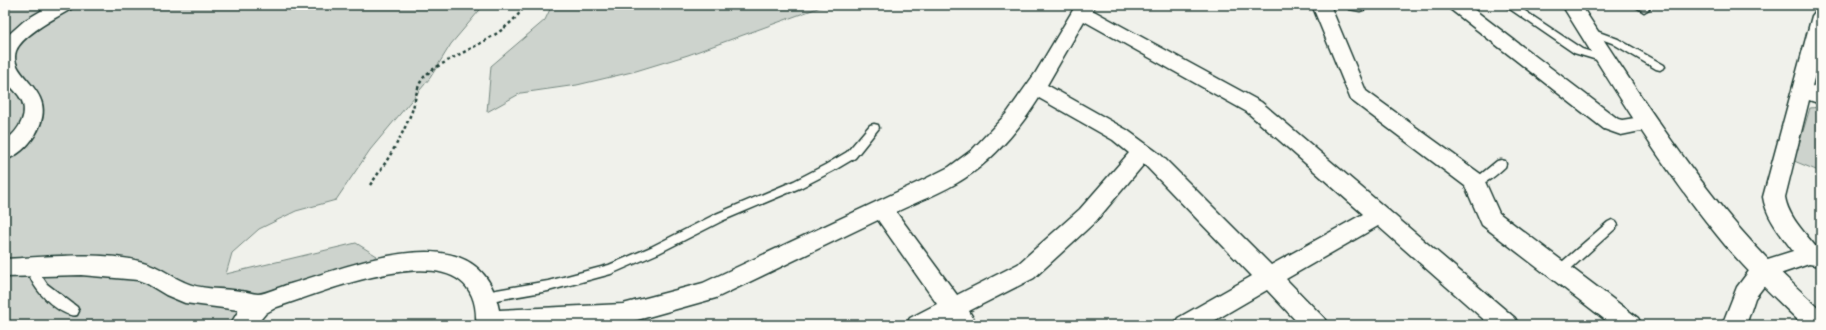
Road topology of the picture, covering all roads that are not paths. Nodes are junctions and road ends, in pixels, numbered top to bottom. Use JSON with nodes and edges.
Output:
{"nodes":[{"id":1,"x":65,"y":5,"type":"edge"},
{"id":2,"x":1321,"y":5,"type":"edge"},
{"id":3,"x":1355,"y":5,"type":"edge"},
{"id":4,"x":1360,"y":5,"type":"edge"},
{"id":5,"x":1456,"y":5,"type":"edge"},
{"id":6,"x":1509,"y":5,"type":"edge"},
{"id":7,"x":1571,"y":5,"type":"edge"},
{"id":8,"x":1083,"y":8,"type":"edge"},
{"id":9,"x":1821,"y":16,"type":"edge"},
{"id":10,"x":1588,"y":31,"type":"junction"},
{"id":11,"x":1607,"y":60,"type":"junction"},
{"id":12,"x":1660,"y":68,"type":"dead end"},
{"id":13,"x":1037,"y":88,"type":"junction"},
{"id":14,"x":1802,"y":90,"type":"junction"},
{"id":15,"x":1821,"y":97,"type":"edge"},
{"id":16,"x":1648,"y":123,"type":"junction"},
{"id":17,"x":874,"y":128,"type":"dead end"},
{"id":18,"x":5,"y":152,"type":"edge"},
{"id":19,"x":1142,"y":152,"type":"junction"},
{"id":20,"x":1500,"y":164,"type":"dead end"},
{"id":21,"x":1474,"y":181,"type":"junction"},
{"id":22,"x":883,"y":210,"type":"junction"},
{"id":23,"x":1379,"y":215,"type":"junction"},
{"id":24,"x":1612,"y":225,"type":"dead end"},
{"id":25,"x":1815,"y":256,"type":"edge"},
{"id":26,"x":34,"y":267,"type":"junction"},
{"id":27,"x":5,"y":268,"type":"edge"},
{"id":28,"x":1763,"y":270,"type":"junction"},
{"id":29,"x":1559,"y":272,"type":"junction"},
{"id":30,"x":1270,"y":278,"type":"junction"},
{"id":31,"x":485,"y":297,"type":"junction"},
{"id":32,"x":260,"y":304,"type":"junction"},
{"id":33,"x":73,"y":311,"type":"dead end"},
{"id":34,"x":959,"y":316,"type":"edge"},
{"id":35,"x":625,"y":319,"type":"edge"},
{"id":36,"x":488,"y":323,"type":"edge"},
{"id":37,"x":242,"y":325,"type":"edge"},
{"id":38,"x":918,"y":325,"type":"edge"},
{"id":39,"x":1186,"y":325,"type":"edge"},
{"id":40,"x":1316,"y":325,"type":"edge"},
{"id":41,"x":1507,"y":325,"type":"edge"},
{"id":42,"x":1630,"y":325,"type":"edge"},
{"id":43,"x":1734,"y":325,"type":"edge"},
{"id":44,"x":1820,"y":325,"type":"edge"}],
"edges":[{"from":1,"to":18,"type":"street"},
{"from":2,"to":21,"type":"street"},
{"from":3,"to":4,"type":"street"},
{"from":5,"to":16,"type":"street"},
{"from":6,"to":11,"type":"lane"},
{"from":7,"to":10,"type":"street"},
{"from":8,"to":13,"type":"street"},
{"from":8,"to":23,"type":"street"},
{"from":9,"to":14,"type":"street"},
{"from":10,"to":11,"type":"street"},
{"from":10,"to":12,"type":"lane"},
{"from":11,"to":16,"type":"street"},
{"from":13,"to":19,"type":"street"},
{"from":13,"to":22,"type":"street"},
{"from":14,"to":15,"type":"street"},
{"from":14,"to":25,"type":"street"},
{"from":16,"to":28,"type":"street"},
{"from":17,"to":31,"type":"lane"},
{"from":19,"to":30,"type":"street"},
{"from":19,"to":34,"type":"street"},
{"from":20,"to":21,"type":"lane"},
{"from":21,"to":29,"type":"street"},
{"from":22,"to":34,"type":"street"},
{"from":22,"to":35,"type":"street"},
{"from":23,"to":30,"type":"street"},
{"from":23,"to":41,"type":"street"},
{"from":24,"to":29,"type":"lane"},
{"from":25,"to":28,"type":"street"},
{"from":26,"to":27,"type":"street"},
{"from":26,"to":32,"type":"street"},
{"from":26,"to":33,"type":"lane"},
{"from":28,"to":43,"type":"street"},
{"from":28,"to":44,"type":"street"},
{"from":29,"to":42,"type":"street"},
{"from":30,"to":39,"type":"street"},
{"from":30,"to":40,"type":"street"},
{"from":31,"to":32,"type":"street"},
{"from":31,"to":36,"type":"street"},
{"from":32,"to":37,"type":"street"},
{"from":34,"to":38,"type":"street"},
{"from":35,"to":36,"type":"street"}]}
